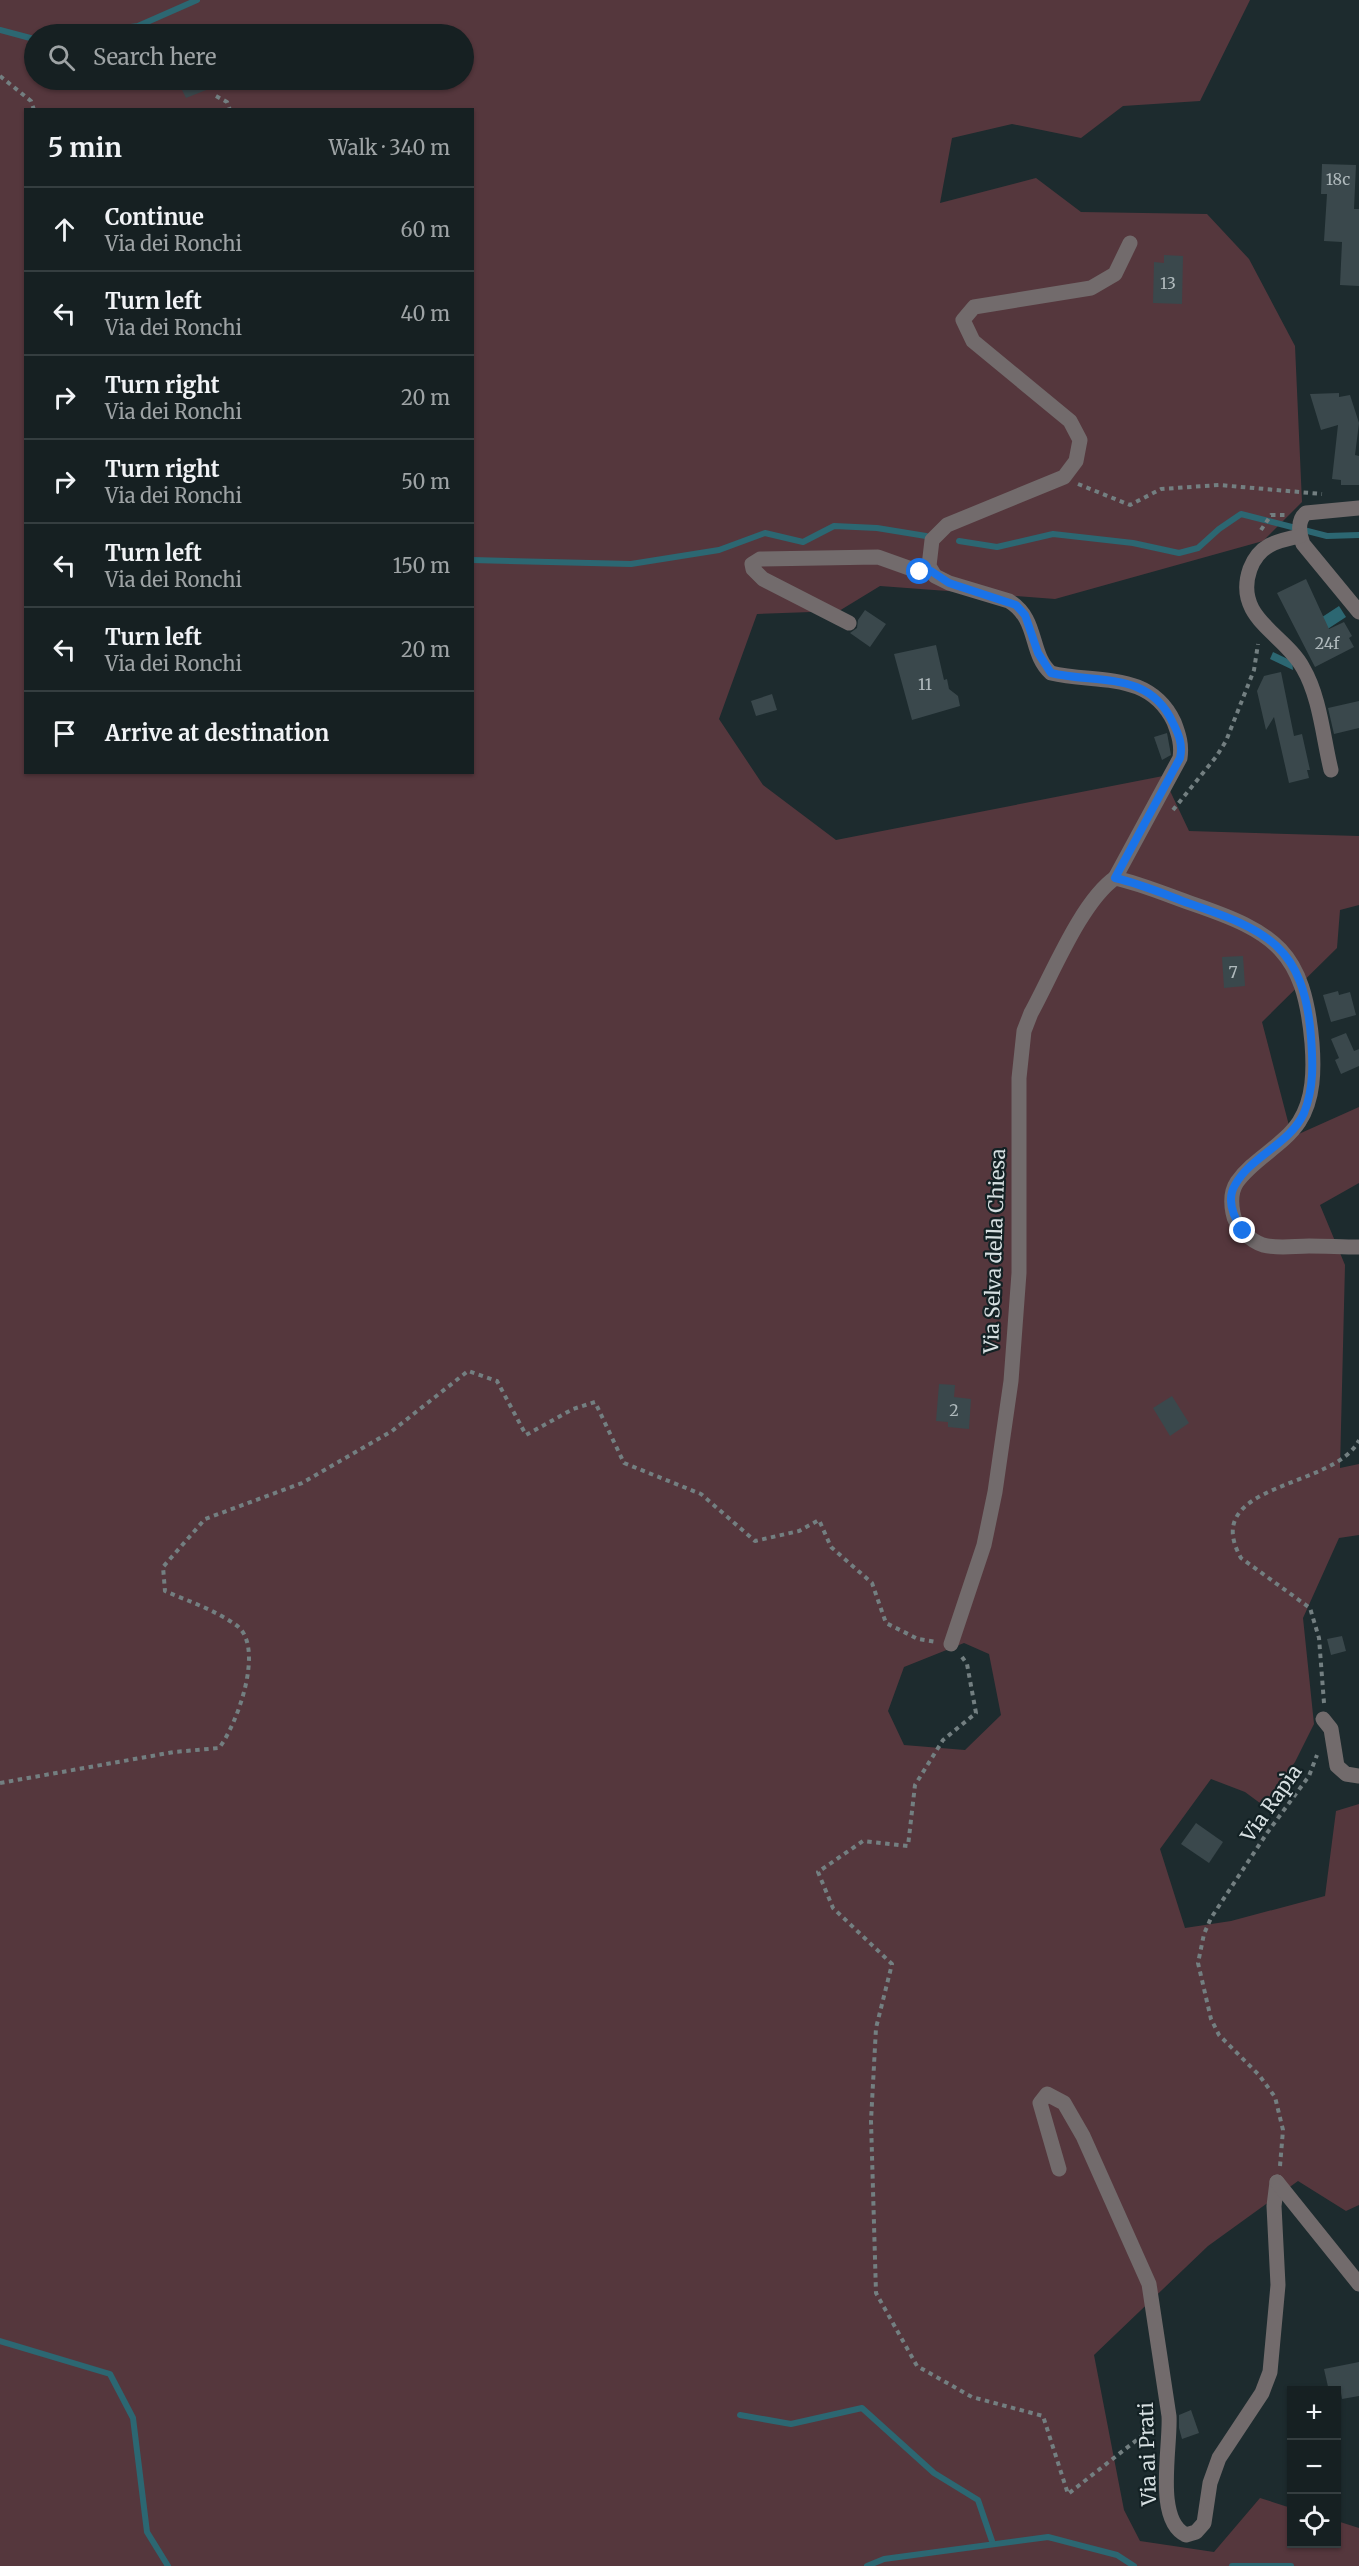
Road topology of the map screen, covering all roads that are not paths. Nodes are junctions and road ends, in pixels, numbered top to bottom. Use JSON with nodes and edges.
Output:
{"nodes":[{"id":1,"x":1130,"y":243,"type":"dead end"},
{"id":2,"x":1353,"y":509,"type":"edge"},
{"id":3,"x":1300,"y":530,"type":"junction"},
{"id":4,"x":931,"y":571,"type":"junction"},
{"id":5,"x":1359,"y":612,"type":"edge"},
{"id":6,"x":849,"y":623,"type":"dead end"},
{"id":7,"x":1330,"y":770,"type":"dead end"},
{"id":8,"x":1115,"y":878,"type":"junction"},
{"id":9,"x":1359,"y":1247,"type":"edge"},
{"id":10,"x":951,"y":1644,"type":"road end"},
{"id":11,"x":1323,"y":1719,"type":"road end"},
{"id":12,"x":1359,"y":1776,"type":"edge"},
{"id":13,"x":1059,"y":2169,"type":"dead end"},
{"id":14,"x":1359,"y":2284,"type":"edge"}],
"edges":[{"from":1,"to":4,"type":"street"},
{"from":2,"to":3,"type":"street"},
{"from":3,"to":5,"type":"street"},
{"from":3,"to":7,"type":"street"},
{"from":4,"to":6,"type":"street"},
{"from":4,"to":8,"type":"street","name":"Via Selva della Chiesa"},
{"from":8,"to":9,"type":"street"},
{"from":8,"to":10,"type":"street","name":"Via Selva della Chiesa"},
{"from":11,"to":12,"type":"street"},
{"from":13,"to":14,"type":"street","name":"Via ai Prati"}]}
